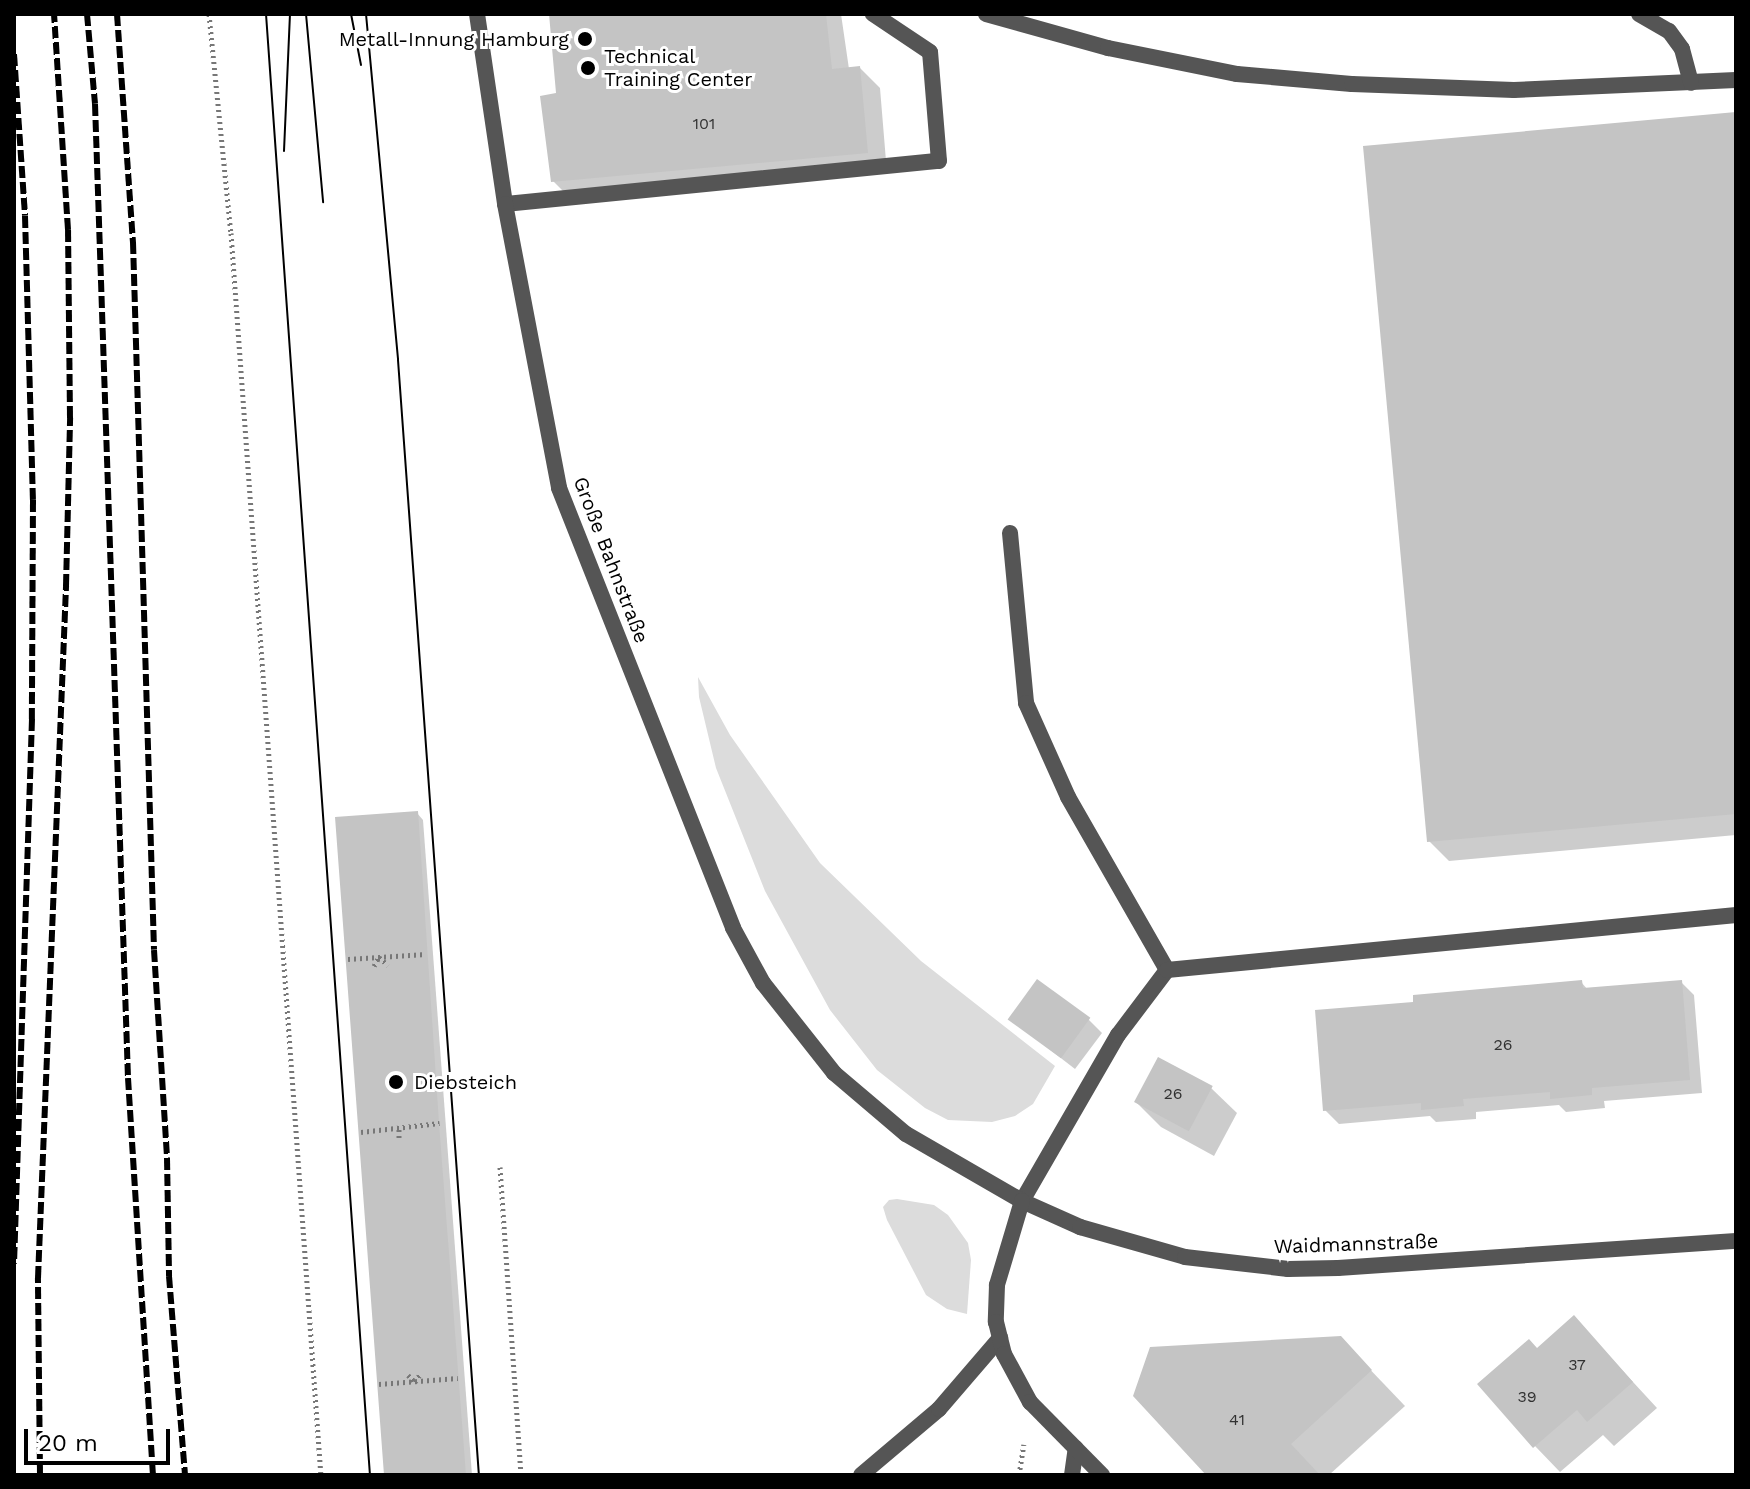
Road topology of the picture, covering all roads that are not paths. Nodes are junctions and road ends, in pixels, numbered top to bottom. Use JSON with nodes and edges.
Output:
{"nodes":[{"id":1,"x":477,"y":14,"type":"edge"},
{"id":2,"x":873,"y":14,"type":"edge"},
{"id":3,"x":986,"y":14,"type":"edge"},
{"id":4,"x":1639,"y":14,"type":"edge"},
{"id":5,"x":1736,"y":80,"type":"edge"},
{"id":6,"x":1691,"y":83,"type":"junction"},
{"id":7,"x":505,"y":204,"type":"junction"},
{"id":8,"x":1010,"y":533,"type":"dead end"},
{"id":9,"x":1736,"y":915,"type":"edge"},
{"id":10,"x":1167,"y":970,"type":"junction"},
{"id":11,"x":803,"y":1038,"type":"joint"},
{"id":12,"x":1022,"y":1201,"type":"junction"},
{"id":13,"x":1736,"y":1241,"type":"edge"},
{"id":14,"x":1000,"y":1338,"type":"junction"},
{"id":15,"x":1076,"y":1448,"type":"junction"},
{"id":16,"x":861,"y":1475,"type":"edge"},
{"id":17,"x":1072,"y":1475,"type":"edge"},
{"id":18,"x":1102,"y":1475,"type":"edge"}],
"edges":[{"from":1,"to":7,"type":"street","name":"Große Bahnstraße"},
{"from":2,"to":7,"type":"street"},
{"from":3,"to":6,"type":"street"},
{"from":4,"to":6,"type":"street"},
{"from":5,"to":6,"type":"street"},
{"from":7,"to":11,"type":"street","name":"Große Bahnstraße"},
{"from":8,"to":10,"type":"street"},
{"from":9,"to":10,"type":"street"},
{"from":10,"to":12,"type":"street"},
{"from":11,"to":12,"type":"street","name":"Waidmannstraße"},
{"from":12,"to":13,"type":"street","name":"Waidmannstraße"},
{"from":12,"to":14,"type":"street"},
{"from":14,"to":15,"type":"street"},
{"from":14,"to":16,"type":"street"},
{"from":15,"to":17,"type":"street"},
{"from":15,"to":18,"type":"street"}]}
